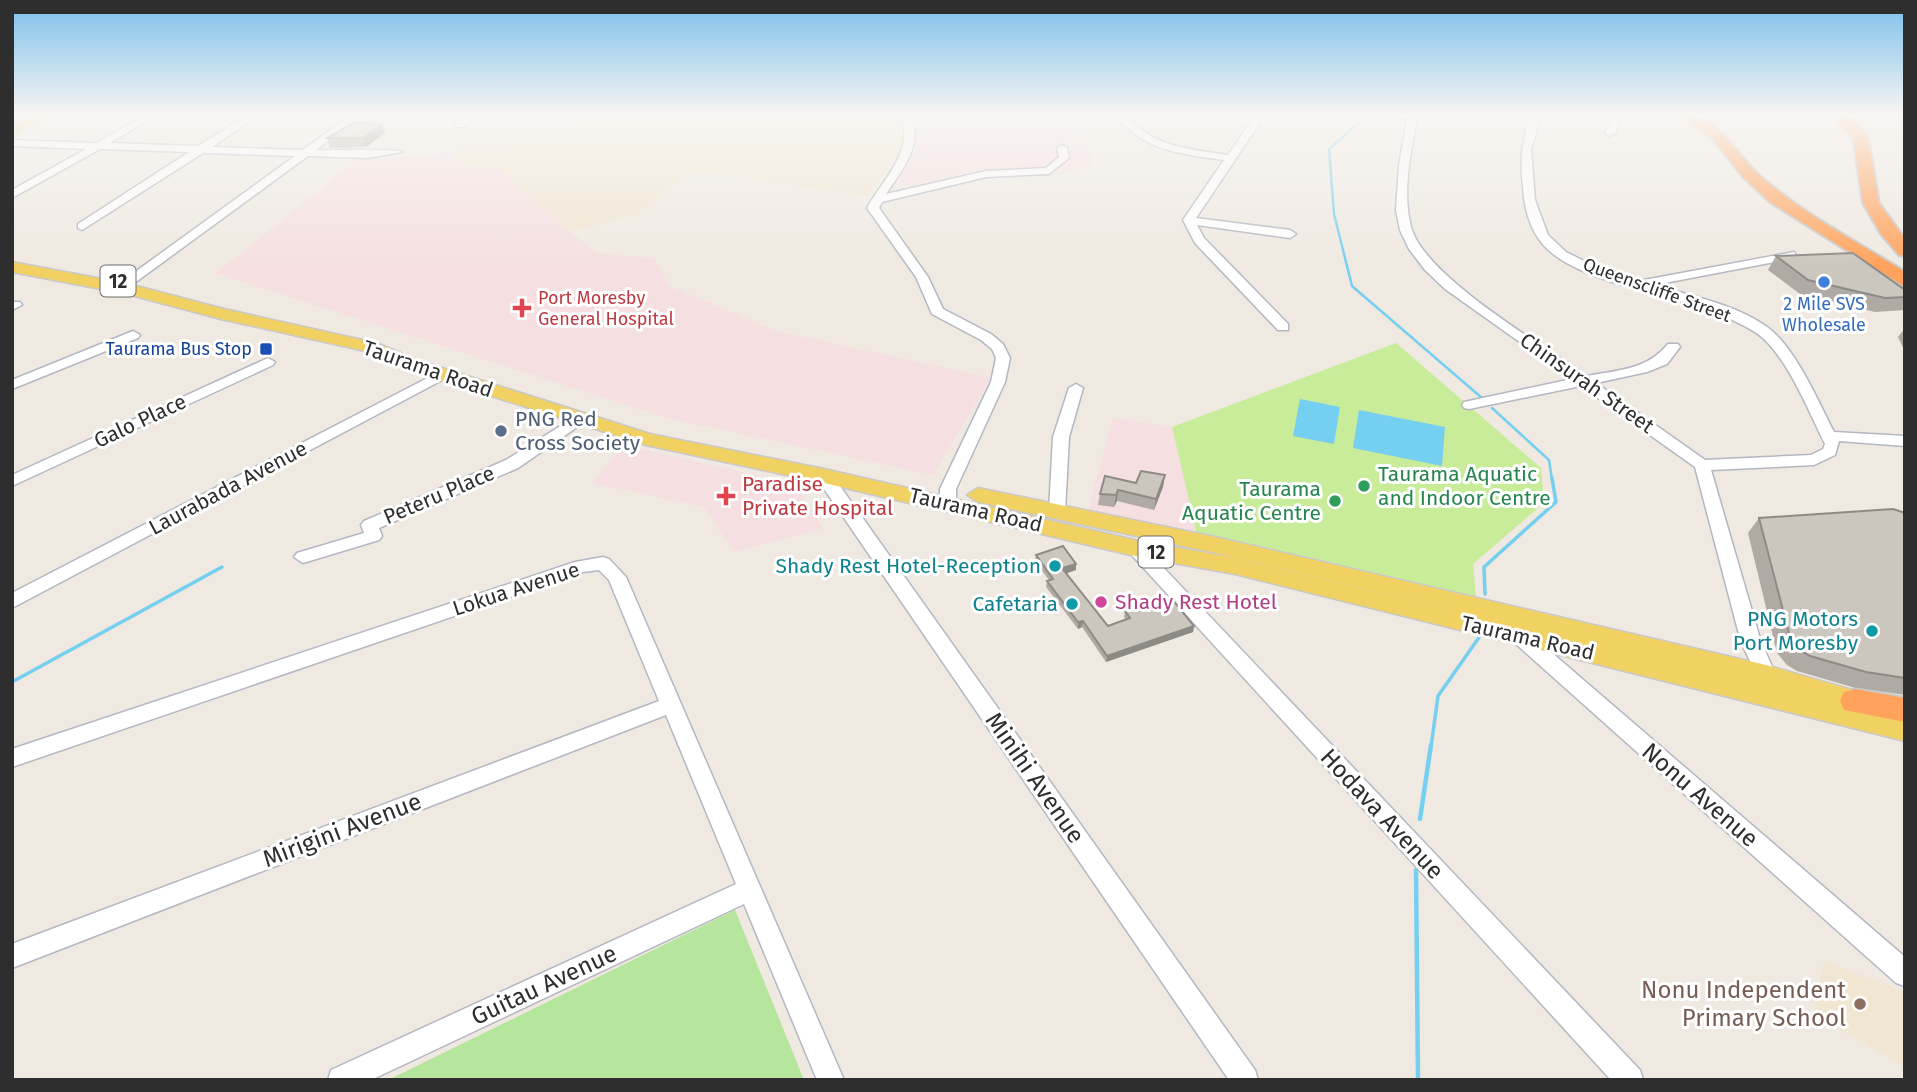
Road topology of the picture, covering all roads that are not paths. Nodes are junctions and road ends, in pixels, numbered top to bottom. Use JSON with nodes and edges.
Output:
{"nodes":[{"id":1,"x":65,"y":165,"type":"edge"},
{"id":2,"x":176,"y":165,"type":"edge"},
{"id":3,"x":290,"y":165,"type":"edge"},
{"id":4,"x":897,"y":165,"type":"edge"},
{"id":5,"x":1057,"y":165,"type":"edge"},
{"id":6,"x":1225,"y":165,"type":"edge"},
{"id":7,"x":1405,"y":165,"type":"edge"},
{"id":8,"x":1526,"y":165,"type":"edge"},
{"id":9,"x":1743,"y":165,"type":"edge"},
{"id":10,"x":1865,"y":165,"type":"edge"},
{"id":11,"x":12,"y":195,"type":"edge"},
{"id":12,"x":877,"y":200,"type":"junction"},
{"id":13,"x":1189,"y":220,"type":"junction"},
{"id":14,"x":82,"y":226,"type":"dead end"},
{"id":15,"x":1818,"y":227,"type":"junction"},
{"id":16,"x":1887,"y":230,"type":"junction"},
{"id":17,"x":1290,"y":234,"type":"dead end"},
{"id":18,"x":1905,"y":251,"type":"edge"},
{"id":19,"x":1790,"y":255,"type":"edge"},
{"id":20,"x":12,"y":265,"type":"edge"},
{"id":21,"x":1905,"y":281,"type":"edge"},
{"id":22,"x":129,"y":283,"type":"junction"},
{"id":23,"x":1642,"y":284,"type":"junction"},
{"id":24,"x":1283,"y":327,"type":"dead end"},
{"id":25,"x":133,"y":335,"type":"dead end"},
{"id":26,"x":1673,"y":347,"type":"dead end"},
{"id":27,"x":268,"y":362,"type":"dead end"},
{"id":28,"x":443,"y":374,"type":"junction"},
{"id":29,"x":1584,"y":381,"type":"junction"},
{"id":30,"x":12,"y":385,"type":"edge"},
{"id":31,"x":1076,"y":388,"type":"dead end"},
{"id":32,"x":1469,"y":405,"type":"dead end"},
{"id":33,"x":579,"y":419,"type":"junction"},
{"id":34,"x":1905,"y":442,"type":"edge"},
{"id":35,"x":1829,"y":444,"type":"junction"},
{"id":36,"x":1702,"y":465,"type":"junction"},
{"id":37,"x":824,"y":476,"type":"junction"},
{"id":38,"x":12,"y":481,"type":"edge"},
{"id":39,"x":948,"y":497,"type":"junction"},
{"id":40,"x":1057,"y":511,"type":"junction"},
{"id":41,"x":1130,"y":540,"type":"junction"},
{"id":42,"x":1178,"y":556,"type":"junction"},
{"id":43,"x":303,"y":557,"type":"dead end"},
{"id":44,"x":1171,"y":585,"type":"junction"},
{"id":45,"x":12,"y":601,"type":"edge"},
{"id":46,"x":1500,"y":612,"type":"junction"},
{"id":47,"x":1518,"y":635,"type":"junction"},
{"id":48,"x":1766,"y":675,"type":"junction"},
{"id":49,"x":1856,"y":701,"type":"joint"},
{"id":50,"x":673,"y":704,"type":"junction"},
{"id":51,"x":1905,"y":711,"type":"edge"},
{"id":52,"x":1905,"y":730,"type":"edge"},
{"id":53,"x":12,"y":758,"type":"edge"},
{"id":54,"x":748,"y":890,"type":"junction"},
{"id":55,"x":12,"y":956,"type":"edge"},
{"id":56,"x":1905,"y":974,"type":"edge"},
{"id":57,"x":341,"y":1080,"type":"edge"},
{"id":58,"x":831,"y":1080,"type":"edge"},
{"id":59,"x":1245,"y":1080,"type":"edge"},
{"id":60,"x":1630,"y":1080,"type":"edge"}],
"edges":[{"from":1,"to":11,"type":"street"},
{"from":2,"to":14,"type":"street"},
{"from":3,"to":22,"type":"street"},
{"from":4,"to":12,"type":"street"},
{"from":5,"to":12,"type":"street"},
{"from":6,"to":13,"type":"street"},
{"from":7,"to":29,"type":"street","name":"Chinsurah Street"},
{"from":8,"to":23,"type":"street","name":"Queenscliffe Street"},
{"from":9,"to":15,"type":"highway"},
{"from":10,"to":16,"type":"highway"},
{"from":12,"to":39,"type":"street"},
{"from":13,"to":17,"type":"street"},
{"from":13,"to":24,"type":"street"},
{"from":15,"to":16,"type":"highway"},
{"from":15,"to":21,"type":"highway"},
{"from":16,"to":18,"type":"highway"},
{"from":18,"to":21,"type":"highway"},
{"from":19,"to":23,"type":"street"},
{"from":20,"to":22,"type":"main road","name":"Taurama Road","number":"12"},
{"from":20,"to":28,"type":"main road","name":"Taurama Road","number":"12"},
{"from":22,"to":39,"type":"main road","name":"Taurama Road","number":"12"},
{"from":23,"to":35,"type":"street","name":"Queenscliffe Street"},
{"from":25,"to":30,"type":"street"},
{"from":26,"to":29,"type":"street"},
{"from":27,"to":38,"type":"street","name":"Galo Place"},
{"from":28,"to":33,"type":"main road","name":"Taurama Road","number":"12"},
{"from":28,"to":45,"type":"street","name":"Laurabada Avenue"},
{"from":29,"to":32,"type":"street"},
{"from":29,"to":36,"type":"street","name":"Chinsurah Street"},
{"from":31,"to":40,"type":"street"},
{"from":33,"to":37,"type":"main road","name":"Taurama Road","number":"12"},
{"from":33,"to":43,"type":"street","name":"Peteru Place"},
{"from":34,"to":35,"type":"street"},
{"from":35,"to":36,"type":"street"},
{"from":36,"to":48,"type":"street"},
{"from":37,"to":39,"type":"main road","name":"Taurama Road","number":"12"},
{"from":37,"to":59,"type":"street","name":"Minihi Avenue"},
{"from":39,"to":40,"type":"main road","name":"Taurama Road","number":"12"},
{"from":39,"to":41,"type":"main road","name":"Taurama Road","number":"12"},
{"from":40,"to":41,"type":"main road","name":"Taurama Road","number":"12"},
{"from":41,"to":42,"type":"main road","name":"Taurama Road","number":"12"},
{"from":41,"to":44,"type":"street","name":"Hodava Avenue"},
{"from":41,"to":46,"type":"main road","name":"Taurama Road","number":"12"},
{"from":42,"to":44,"type":"street"},
{"from":42,"to":47,"type":"main road","name":"Taurama Road","number":"12"},
{"from":44,"to":60,"type":"street","name":"Hodava Avenue"},
{"from":46,"to":47,"type":"street","name":"Nonu Avenue"},
{"from":46,"to":48,"type":"main road","name":"Taurama Road","number":"12"},
{"from":47,"to":52,"type":"main road","name":"Taurama Road","number":"12"},
{"from":47,"to":56,"type":"street","name":"Nonu Avenue"},
{"from":48,"to":49,"type":"main road","name":"Taurama Road","number":"12"},
{"from":49,"to":51,"type":"highway"},
{"from":50,"to":53,"type":"street","name":"Lokua Avenue"},
{"from":50,"to":54,"type":"street","name":"Lokua Avenue"},
{"from":50,"to":55,"type":"street","name":"Mirigini Avenue"},
{"from":54,"to":57,"type":"street","name":"Guitau Avenue"},
{"from":54,"to":58,"type":"street","name":"Lokua Avenue"}]}
